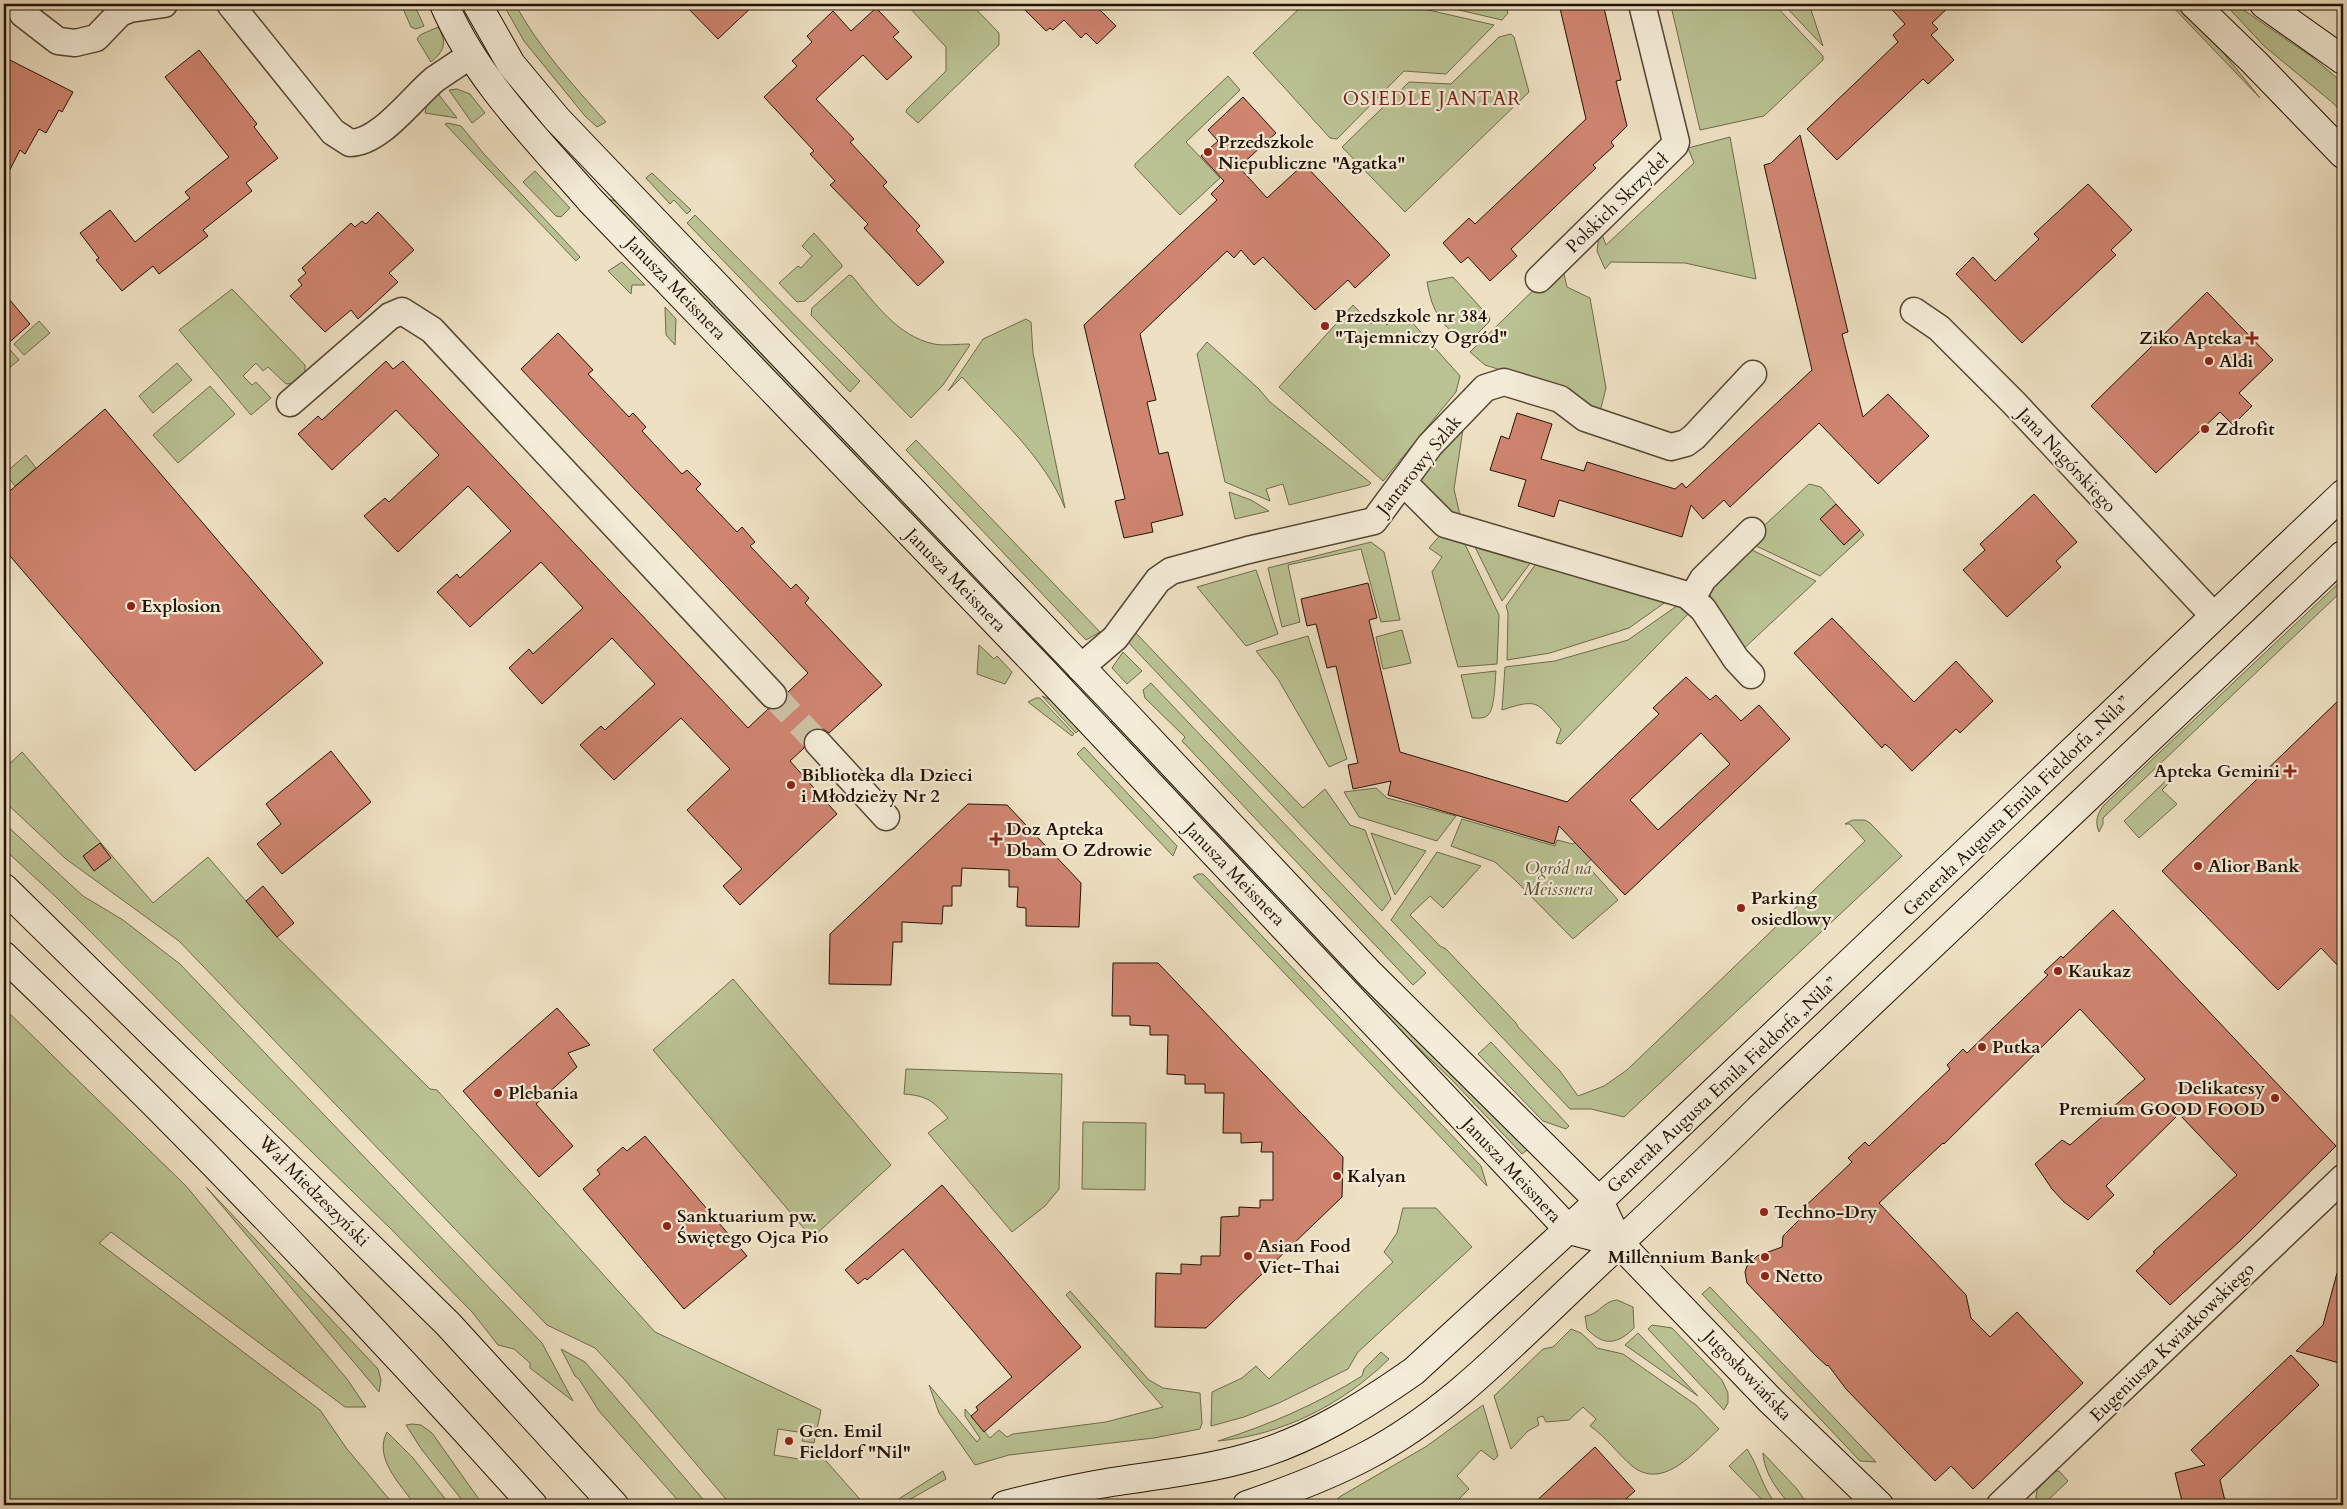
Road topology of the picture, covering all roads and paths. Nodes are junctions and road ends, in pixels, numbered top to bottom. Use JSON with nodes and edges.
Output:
{"nodes":[{"id":1,"x":17,"y":4,"type":"edge"},
{"id":2,"x":164,"y":4,"type":"edge"},
{"id":3,"x":230,"y":4,"type":"edge"},
{"id":4,"x":444,"y":4,"type":"edge"},
{"id":5,"x":477,"y":4,"type":"edge"},
{"id":6,"x":1642,"y":4,"type":"edge"},
{"id":7,"x":2194,"y":4,"type":"edge"},
{"id":8,"x":2264,"y":4,"type":"edge"},
{"id":9,"x":471,"y":55,"type":"junction"},
{"id":10,"x":2343,"y":60,"type":"edge"},
{"id":11,"x":2343,"y":154,"type":"edge"},
{"id":12,"x":1540,"y":279,"type":"dead end"},
{"id":13,"x":1914,"y":311,"type":"dead end"},
{"id":14,"x":1753,"y":374,"type":"dead end"},
{"id":15,"x":290,"y":403,"type":"dead end"},
{"id":16,"x":1403,"y":482,"type":"junction"},
{"id":17,"x":2343,"y":494,"type":"edge"},
{"id":18,"x":1752,"y":531,"type":"dead end"},
{"id":19,"x":2343,"y":555,"type":"edge"},
{"id":20,"x":1692,"y":598,"type":"junction"},
{"id":21,"x":2214,"y":616,"type":"junction"},
{"id":22,"x":1080,"y":668,"type":"junction"},
{"id":23,"x":1042,"y":670,"type":"junction"},
{"id":24,"x":1751,"y":675,"type":"dead end"},
{"id":25,"x":773,"y":695,"type":"tunnel mouth"},
{"id":26,"x":818,"y":743,"type":"tunnel mouth"},
{"id":27,"x":886,"y":817,"type":"dead end"},
{"id":28,"x":4,"y":888,"type":"edge"},
{"id":29,"x":4,"y":956,"type":"edge"},
{"id":30,"x":2343,"y":1178,"type":"edge"},
{"id":31,"x":1599,"y":1201,"type":"junction"},
{"id":32,"x":1569,"y":1230,"type":"junction"},
{"id":33,"x":1619,"y":1243,"type":"junction"},
{"id":34,"x":533,"y":1505,"type":"edge"},
{"id":35,"x":614,"y":1505,"type":"edge"},
{"id":36,"x":1004,"y":1505,"type":"edge"},
{"id":37,"x":1247,"y":1505,"type":"edge"},
{"id":38,"x":1879,"y":1505,"type":"edge"},
{"id":39,"x":2000,"y":1505,"type":"edge"}],
"edges":[{"from":1,"to":2,"type":"street"},
{"from":3,"to":9,"type":"street"},
{"from":4,"to":9,"type":"street","name":"Janusza Meissnera"},
{"from":5,"to":22,"type":"street","name":"Janusza Meissnera"},
{"from":6,"to":12,"type":"street","name":"Polskich Skrzydeł"},
{"from":7,"to":11,"type":"street"},
{"from":8,"to":10,"type":"street"},
{"from":9,"to":23,"type":"street","name":"Janusza Meissnera"},
{"from":13,"to":21,"type":"street","name":"Jana Nagórskiego"},
{"from":14,"to":16,"type":"street","name":"Jantarowy Szlak"},
{"from":15,"to":25,"type":"street"},
{"from":16,"to":20,"type":"street"},
{"from":16,"to":22,"type":"street","name":"Jantarowy Szlak"},
{"from":17,"to":21,"type":"street","name":"Generała Augusta Emila Fieldorfa „Nila”"},
{"from":18,"to":20,"type":"street"},
{"from":19,"to":33,"type":"street"},
{"from":20,"to":24,"type":"street"},
{"from":21,"to":31,"type":"street","name":"Generała Augusta Emila Fieldorfa „Nila”"},
{"from":22,"to":23,"type":"street"},
{"from":22,"to":31,"type":"street","name":"Janusza Meissnera"},
{"from":23,"to":32,"type":"street","name":"Janusza Meissnera"},
{"from":26,"to":27,"type":"street"},
{"from":28,"to":35,"type":"street","name":"Wał Miedzeszyński"},
{"from":29,"to":34,"type":"street"},
{"from":30,"to":39,"type":"street","name":"Eugeniusza Kwiatkowskiego"},
{"from":31,"to":32,"type":"street","name":"Generała Augusta Emila Fieldorfa „Nila”"},
{"from":31,"to":33,"type":"street","name":"Janusza Meissnera"},
{"from":32,"to":33,"type":"street","name":"Janusza Meissnera"},
{"from":32,"to":36,"type":"street","name":"Generała Augusta Emila Fieldorfa „Nila”"},
{"from":33,"to":37,"type":"street"},
{"from":33,"to":38,"type":"street","name":"Jugosłowiańska"}]}
